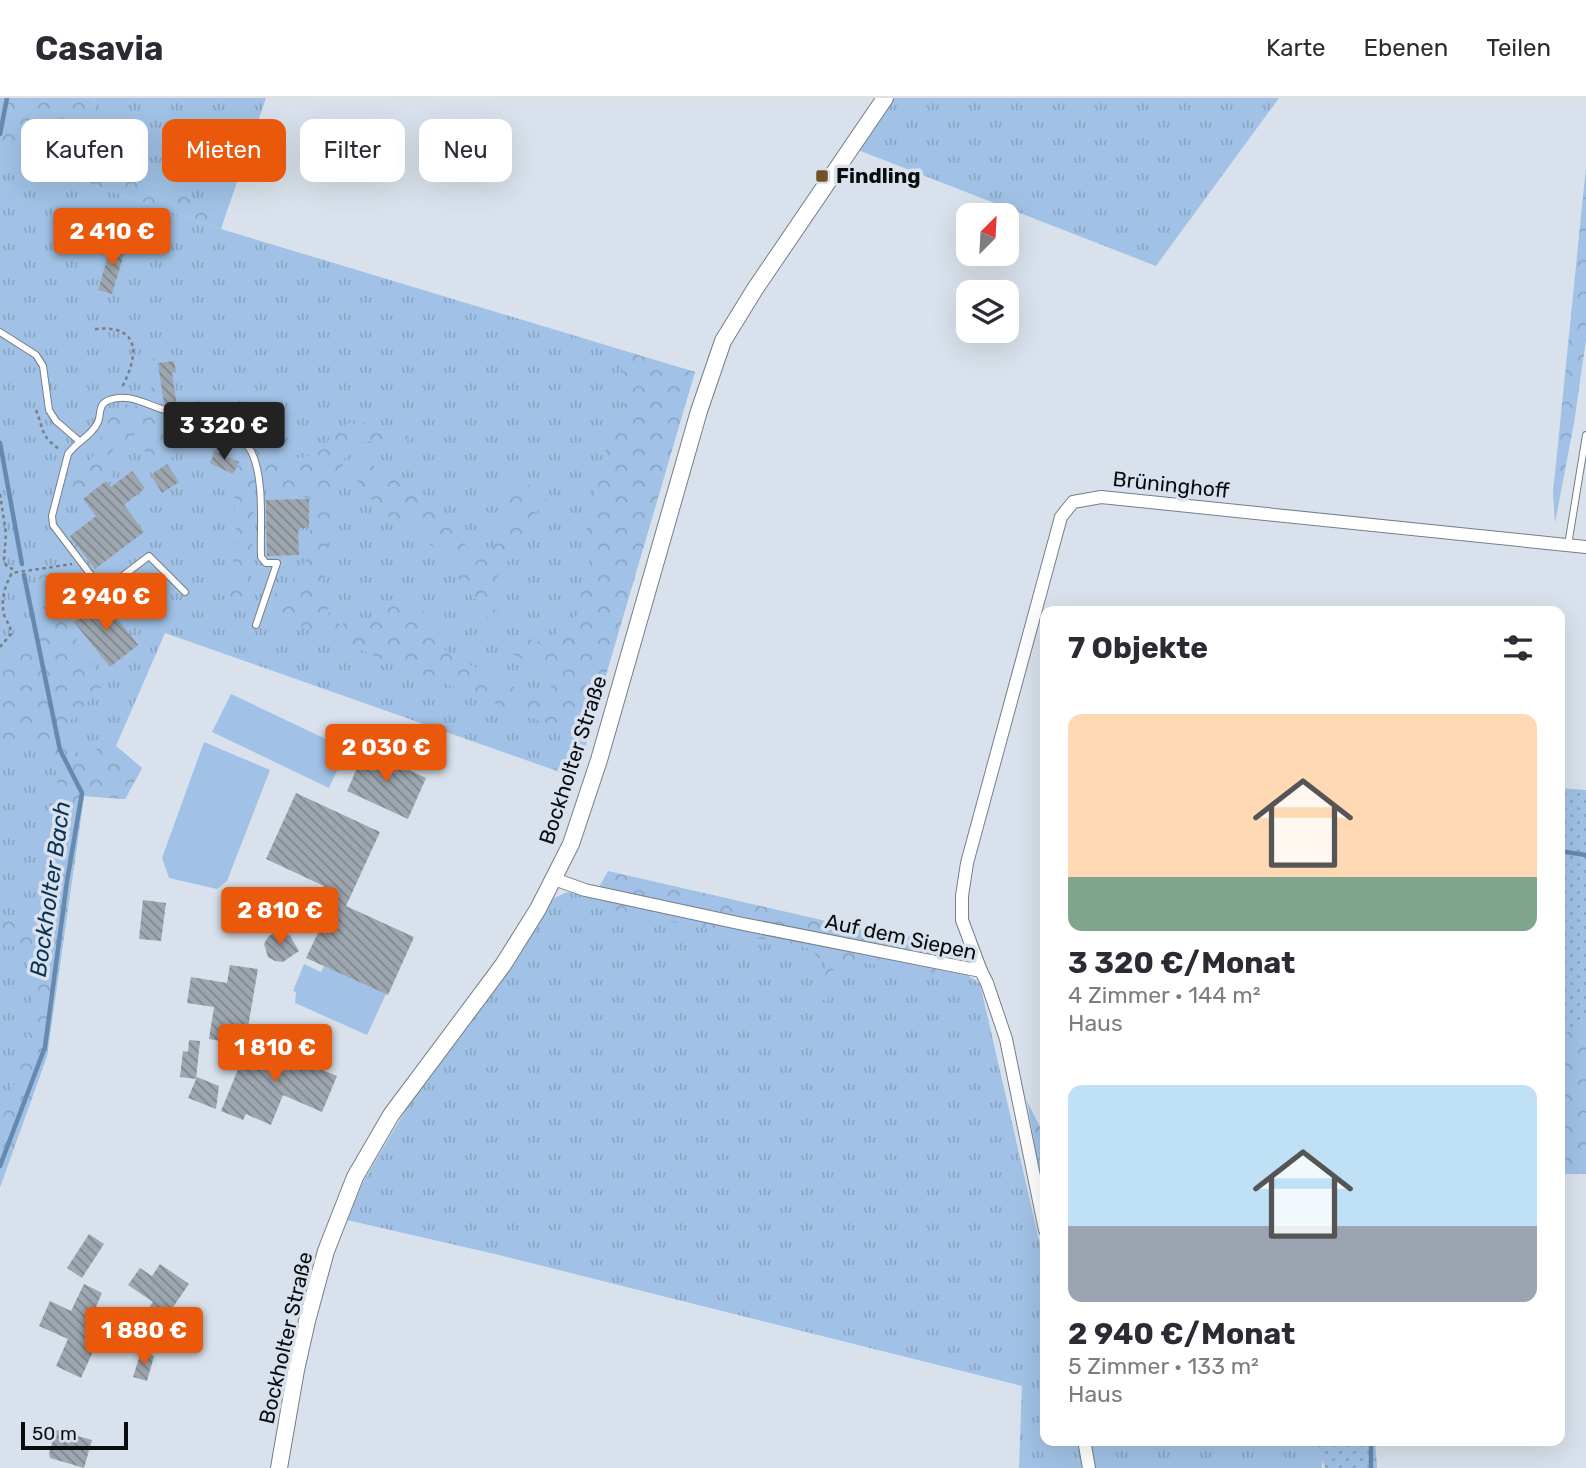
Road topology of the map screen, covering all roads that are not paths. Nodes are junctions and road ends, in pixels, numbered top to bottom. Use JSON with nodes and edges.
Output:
{"nodes":[{"id":1,"x":885,"y":98,"type":"edge"},
{"id":2,"x":0,"y":332,"type":"edge"},
{"id":3,"x":1586,"y":435,"type":"edge"},
{"id":4,"x":78,"y":440,"type":"junction"},
{"id":5,"x":1568,"y":545,"type":"junction"},
{"id":6,"x":1586,"y":547,"type":"edge"},
{"id":7,"x":185,"y":592,"type":"dead end"},
{"id":8,"x":256,"y":625,"type":"dead end"},
{"id":9,"x":554,"y":879,"type":"junction"},
{"id":10,"x":981,"y":971,"type":"junction"},
{"id":11,"x":1040,"y":1206,"type":"edge"},
{"id":12,"x":1085,"y":1446,"type":"edge"},
{"id":13,"x":279,"y":1468,"type":"edge"},
{"id":14,"x":1089,"y":1468,"type":"edge"}],
"edges":[{"from":1,"to":9,"type":"street","name":"Bockholter Straße"},
{"from":2,"to":4,"type":"lane"},
{"from":3,"to":5,"type":"lane"},
{"from":4,"to":7,"type":"lane"},
{"from":4,"to":8,"type":"lane"},
{"from":5,"to":6,"type":"street","name":"Brüninghoff"},
{"from":5,"to":10,"type":"street","name":"Brüninghoff"},
{"from":9,"to":10,"type":"street","name":"Auf dem Siepen"},
{"from":9,"to":13,"type":"street","name":"Bockholter Straße"},
{"from":10,"to":11,"type":"street","name":"Auf dem Siepen"},
{"from":12,"to":14,"type":"street"}]}
